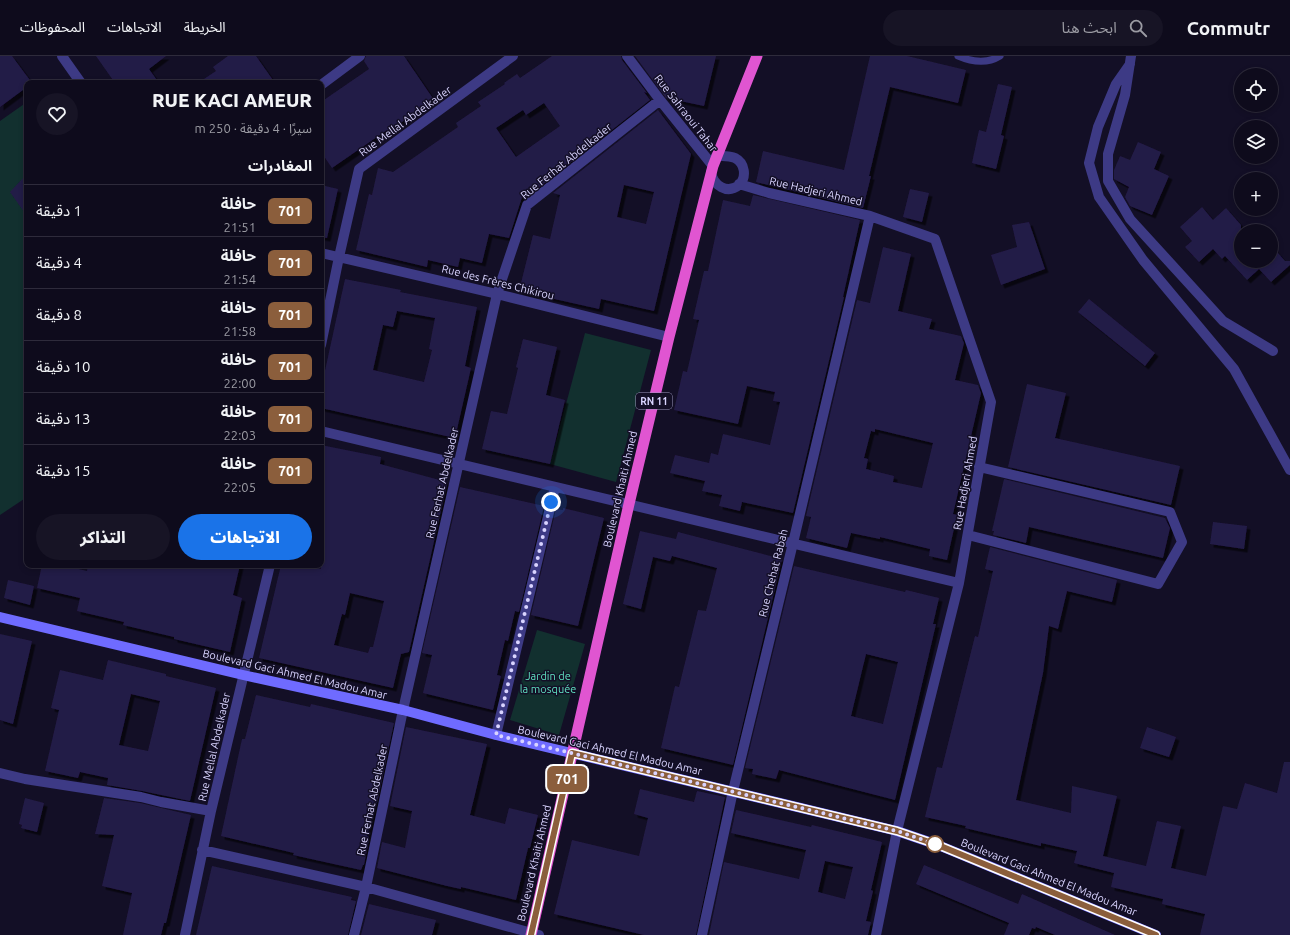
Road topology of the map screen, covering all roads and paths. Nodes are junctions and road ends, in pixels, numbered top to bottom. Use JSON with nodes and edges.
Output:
{"nodes":[{"id":1,"x":62,"y":56,"type":"edge"},
{"id":2,"x":360,"y":56,"type":"edge"},
{"id":3,"x":513,"y":56,"type":"edge"},
{"id":4,"x":627,"y":56,"type":"edge"},
{"id":5,"x":757,"y":56,"type":"edge"},
{"id":6,"x":958,"y":56,"type":"edge"},
{"id":7,"x":1000,"y":56,"type":"edge"},
{"id":8,"x":1131,"y":60,"type":"edge"},
{"id":9,"x":79,"y":80,"type":"edge"},
{"id":10,"x":324,"y":83,"type":"edge"},
{"id":11,"x":660,"y":100,"type":"junction"},
{"id":12,"x":713,"y":164,"type":"junction"},
{"id":13,"x":739,"y":184,"type":"junction"},
{"id":14,"x":870,"y":216,"type":"junction"},
{"id":15,"x":324,"y":253,"type":"edge"},
{"id":16,"x":339,"y":257,"type":"junction"},
{"id":17,"x":497,"y":294,"type":"junction"},
{"id":18,"x":324,"y":330,"type":"edge"},
{"id":19,"x":669,"y":337,"type":"junction"},
{"id":20,"x":1272,"y":351,"type":"dead end"},
{"id":21,"x":324,"y":432,"type":"edge"},
{"id":22,"x":459,"y":463,"type":"junction"},
{"id":23,"x":980,"y":467,"type":"junction"},
{"id":24,"x":1290,"y":470,"type":"edge"},
{"id":25,"x":555,"y":487,"type":"junction"},
{"id":26,"x":629,"y":504,"type":"junction"},
{"id":27,"x":968,"y":535,"type":"junction"},
{"id":28,"x":793,"y":543,"type":"junction"},
{"id":29,"x":269,"y":568,"type":"edge"},
{"id":30,"x":959,"y":583,"type":"junction"},
{"id":31,"x":0,"y":617,"type":"edge"},
{"id":32,"x":244,"y":675,"type":"junction"},
{"id":33,"x":403,"y":710,"type":"junction"},
{"id":34,"x":496,"y":735,"type":"junction"},
{"id":35,"x":572,"y":753,"type":"junction"},
{"id":36,"x":0,"y":773,"type":"edge"},
{"id":37,"x":733,"y":792,"type":"junction"},
{"id":38,"x":211,"y":811,"type":"junction"},
{"id":39,"x":897,"y":831,"type":"junction"},
{"id":40,"x":202,"y":850,"type":"junction"},
{"id":41,"x":366,"y":887,"type":"junction"},
{"id":42,"x":534,"y":934,"type":"edge"},
{"id":43,"x":185,"y":935,"type":"edge"},
{"id":44,"x":354,"y":935,"type":"edge"},
{"id":45,"x":702,"y":935,"type":"edge"},
{"id":46,"x":876,"y":935,"type":"edge"},
{"id":47,"x":1156,"y":935,"type":"edge"}],
"edges":[{"from":1,"to":9,"type":"street"},
{"from":2,"to":10,"type":"street"},
{"from":3,"to":16,"type":"street","name":"Rue Mellal Abdelkader"},
{"from":4,"to":11,"type":"street","name":"Rue Sahraoui Tahar"},
{"from":5,"to":12,"type":"highway","name":"Boulevard Khaiti Ahmed","number":"RN 11"},
{"from":6,"to":7,"type":"lane"},
{"from":8,"to":20,"type":"street"},
{"from":8,"to":24,"type":"street"},
{"from":11,"to":12,"type":"street","name":"Rue Sahraoui Tahar"},
{"from":11,"to":17,"type":"street","name":"Rue Ferhat Abdelkader"},
{"from":12,"to":13,"type":"street"},
{"from":12,"to":13,"type":"street"},
{"from":12,"to":19,"type":"highway","name":"Boulevard Khaiti Ahmed","number":"RN 11"},
{"from":13,"to":14,"type":"street","name":"Rue Hadjeri Ahmed"},
{"from":14,"to":23,"type":"street","name":"Rue Hadjeri Ahmed"},
{"from":14,"to":28,"type":"street","name":"Rue Chehat Rabah"},
{"from":15,"to":16,"type":"street","name":"Rue des Frères Chikirou"},
{"from":16,"to":17,"type":"street","name":"Rue des Frères Chikirou"},
{"from":16,"to":18,"type":"street","name":"Rue Mellal Abdelkader"},
{"from":17,"to":19,"type":"street","name":"Rue des Frères Chikirou"},
{"from":17,"to":22,"type":"street","name":"Rue Ferhat Abdelkader"},
{"from":19,"to":26,"type":"highway","name":"Boulevard Khaiti Ahmed","number":"RN 11"},
{"from":21,"to":22,"type":"street"},
{"from":22,"to":25,"type":"street"},
{"from":22,"to":33,"type":"street","name":"Rue Ferhat Abdelkader"},
{"from":23,"to":27,"type":"street","name":"Rue Hadjeri Ahmed"},
{"from":23,"to":27,"type":"street"},
{"from":25,"to":26,"type":"street"},
{"from":25,"to":34,"type":"street"},
{"from":26,"to":28,"type":"street"},
{"from":26,"to":35,"type":"highway","name":"Boulevard Khaiti Ahmed","number":"RN 11"},
{"from":27,"to":30,"type":"street","name":"Rue Hadjeri Ahmed"},
{"from":28,"to":30,"type":"street"},
{"from":28,"to":37,"type":"street","name":"Rue Chehat Rabah"},
{"from":29,"to":32,"type":"street","name":"Rue Mellal Abdelkader"},
{"from":30,"to":39,"type":"street","name":"Rue Hadjeri Ahmed"},
{"from":31,"to":32,"type":"main road","name":"Boulevard Gaci Ahmed El Madou Amar"},
{"from":32,"to":33,"type":"main road","name":"Boulevard Gaci Ahmed El Madou Amar"},
{"from":32,"to":38,"type":"street","name":"Rue Mellal Abdelkader"},
{"from":33,"to":34,"type":"main road","name":"Boulevard Gaci Ahmed El Madou Amar"},
{"from":33,"to":41,"type":"street","name":"Rue Ferhat Abdelkader"},
{"from":34,"to":35,"type":"main road","name":"Boulevard Gaci Ahmed El Madou Amar"},
{"from":35,"to":37,"type":"main road","name":"Boulevard Gaci Ahmed El Madou Amar"},
{"from":35,"to":42,"type":"highway","name":"Boulevard Khaiti Ahmed","number":"RN 11"},
{"from":36,"to":38,"type":"street"},
{"from":37,"to":39,"type":"main road","name":"Boulevard Gaci Ahmed El Madou Amar"},
{"from":37,"to":45,"type":"street","name":"Rue Chehat Rabah"},
{"from":38,"to":40,"type":"street","name":"Rue Mellal Abdelkader"},
{"from":39,"to":46,"type":"street","name":"Rue Hadjeri Ahmed"},
{"from":39,"to":47,"type":"main road","name":"Boulevard Gaci Ahmed El Madou Amar"},
{"from":40,"to":41,"type":"street"},
{"from":40,"to":43,"type":"street","name":"Rue Mellal Abdelkader"},
{"from":41,"to":42,"type":"street"},
{"from":41,"to":44,"type":"street","name":"Rue Ferhat Abdelkader"}]}
